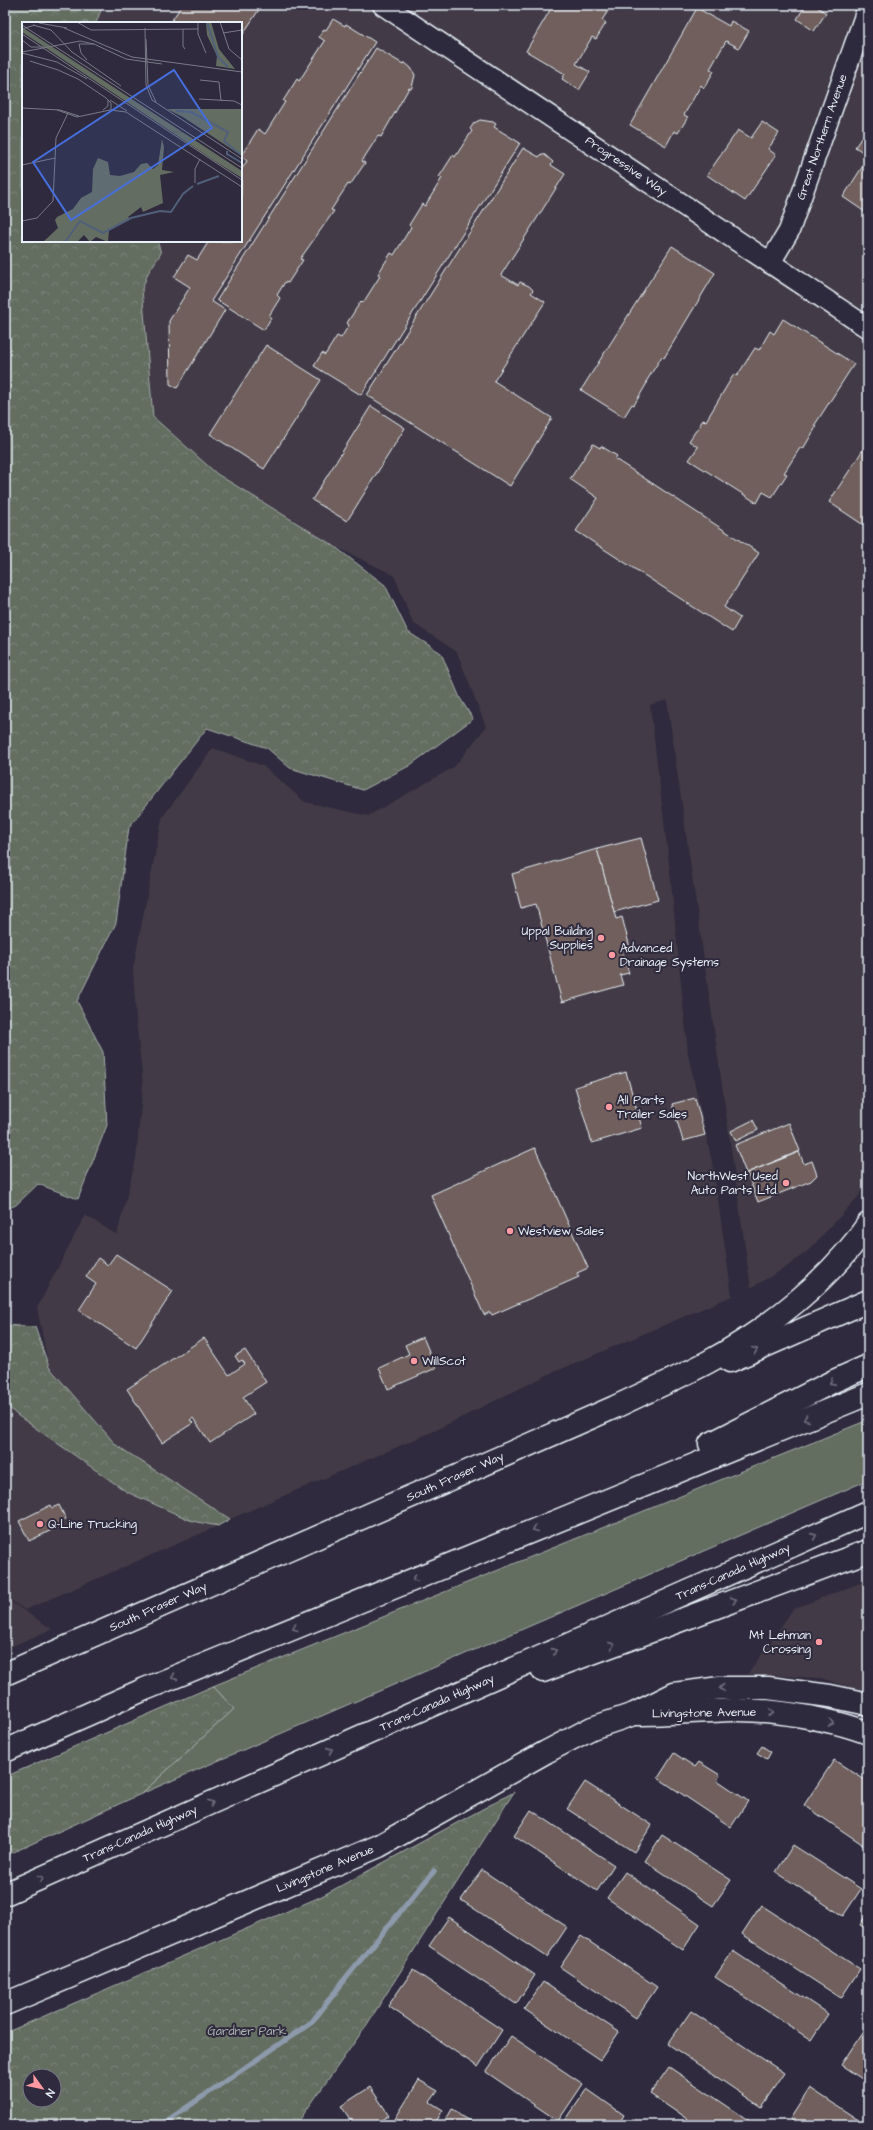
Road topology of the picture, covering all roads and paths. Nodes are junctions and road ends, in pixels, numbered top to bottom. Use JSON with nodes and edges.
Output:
{"nodes":[{"id":1,"x":383,"y":5,"type":"edge"},
{"id":2,"x":868,"y":7,"type":"edge"},
{"id":3,"x":770,"y":263,"type":"junction"},
{"id":4,"x":868,"y":328,"type":"edge"},
{"id":5,"x":868,"y":1224,"type":"edge"},
{"id":6,"x":868,"y":1301,"type":"edge"},
{"id":7,"x":868,"y":1366,"type":"edge"},
{"id":8,"x":868,"y":1394,"type":"edge"},
{"id":9,"x":615,"y":1407,"type":"junction"},
{"id":10,"x":868,"y":1512,"type":"edge"},
{"id":11,"x":572,"y":1515,"type":"junction"},
{"id":12,"x":868,"y":1551,"type":"edge"},
{"id":13,"x":5,"y":1674,"type":"edge"},
{"id":14,"x":797,"y":1691,"type":"junction"},
{"id":15,"x":868,"y":1704,"type":"edge"},
{"id":16,"x":634,"y":1714,"type":"junction"},
{"id":17,"x":794,"y":1716,"type":"junction"},
{"id":18,"x":868,"y":1733,"type":"edge"},
{"id":19,"x":352,"y":1741,"type":"junction"},
{"id":20,"x":5,"y":1751,"type":"edge"},
{"id":21,"x":5,"y":1894,"type":"edge"},
{"id":22,"x":5,"y":2004,"type":"edge"}],
"edges":[{"from":1,"to":3,"type":"street","name":"Progressive Way"},
{"from":2,"to":3,"type":"street","name":"Great Northern Avenue"},
{"from":3,"to":4,"type":"street","name":"Progressive Way"},
{"from":5,"to":9,"type":"main road","name":"South Fraser Way"},
{"from":9,"to":6,"type":"main road","one_way":true},
{"from":7,"to":11,"type":"main road","one_way":true},
{"from":8,"to":11,"type":"main road","one_way":true},
{"from":9,"to":13,"type":"main road","name":"South Fraser Way"},
{"from":19,"to":10,"type":"main road","name":"Trans-Canada Highway","one_way":true},
{"from":11,"to":20,"type":"main road","one_way":true},
{"from":19,"to":12,"type":"main road","one_way":true},
{"from":14,"to":15,"type":"main road","name":"Livingstone Avenue"},
{"from":14,"to":16,"type":"main road","name":"Livingstone Avenue","one_way":true},
{"from":14,"to":17,"type":"main road"},
{"from":16,"to":17,"type":"main road","name":"Livingstone Avenue","one_way":true},
{"from":16,"to":22,"type":"main road","name":"Livingstone Avenue"},
{"from":17,"to":18,"type":"main road","name":"Livingstone Avenue","one_way":true},
{"from":21,"to":19,"type":"main road","name":"Trans-Canada Highway","one_way":true}]}
